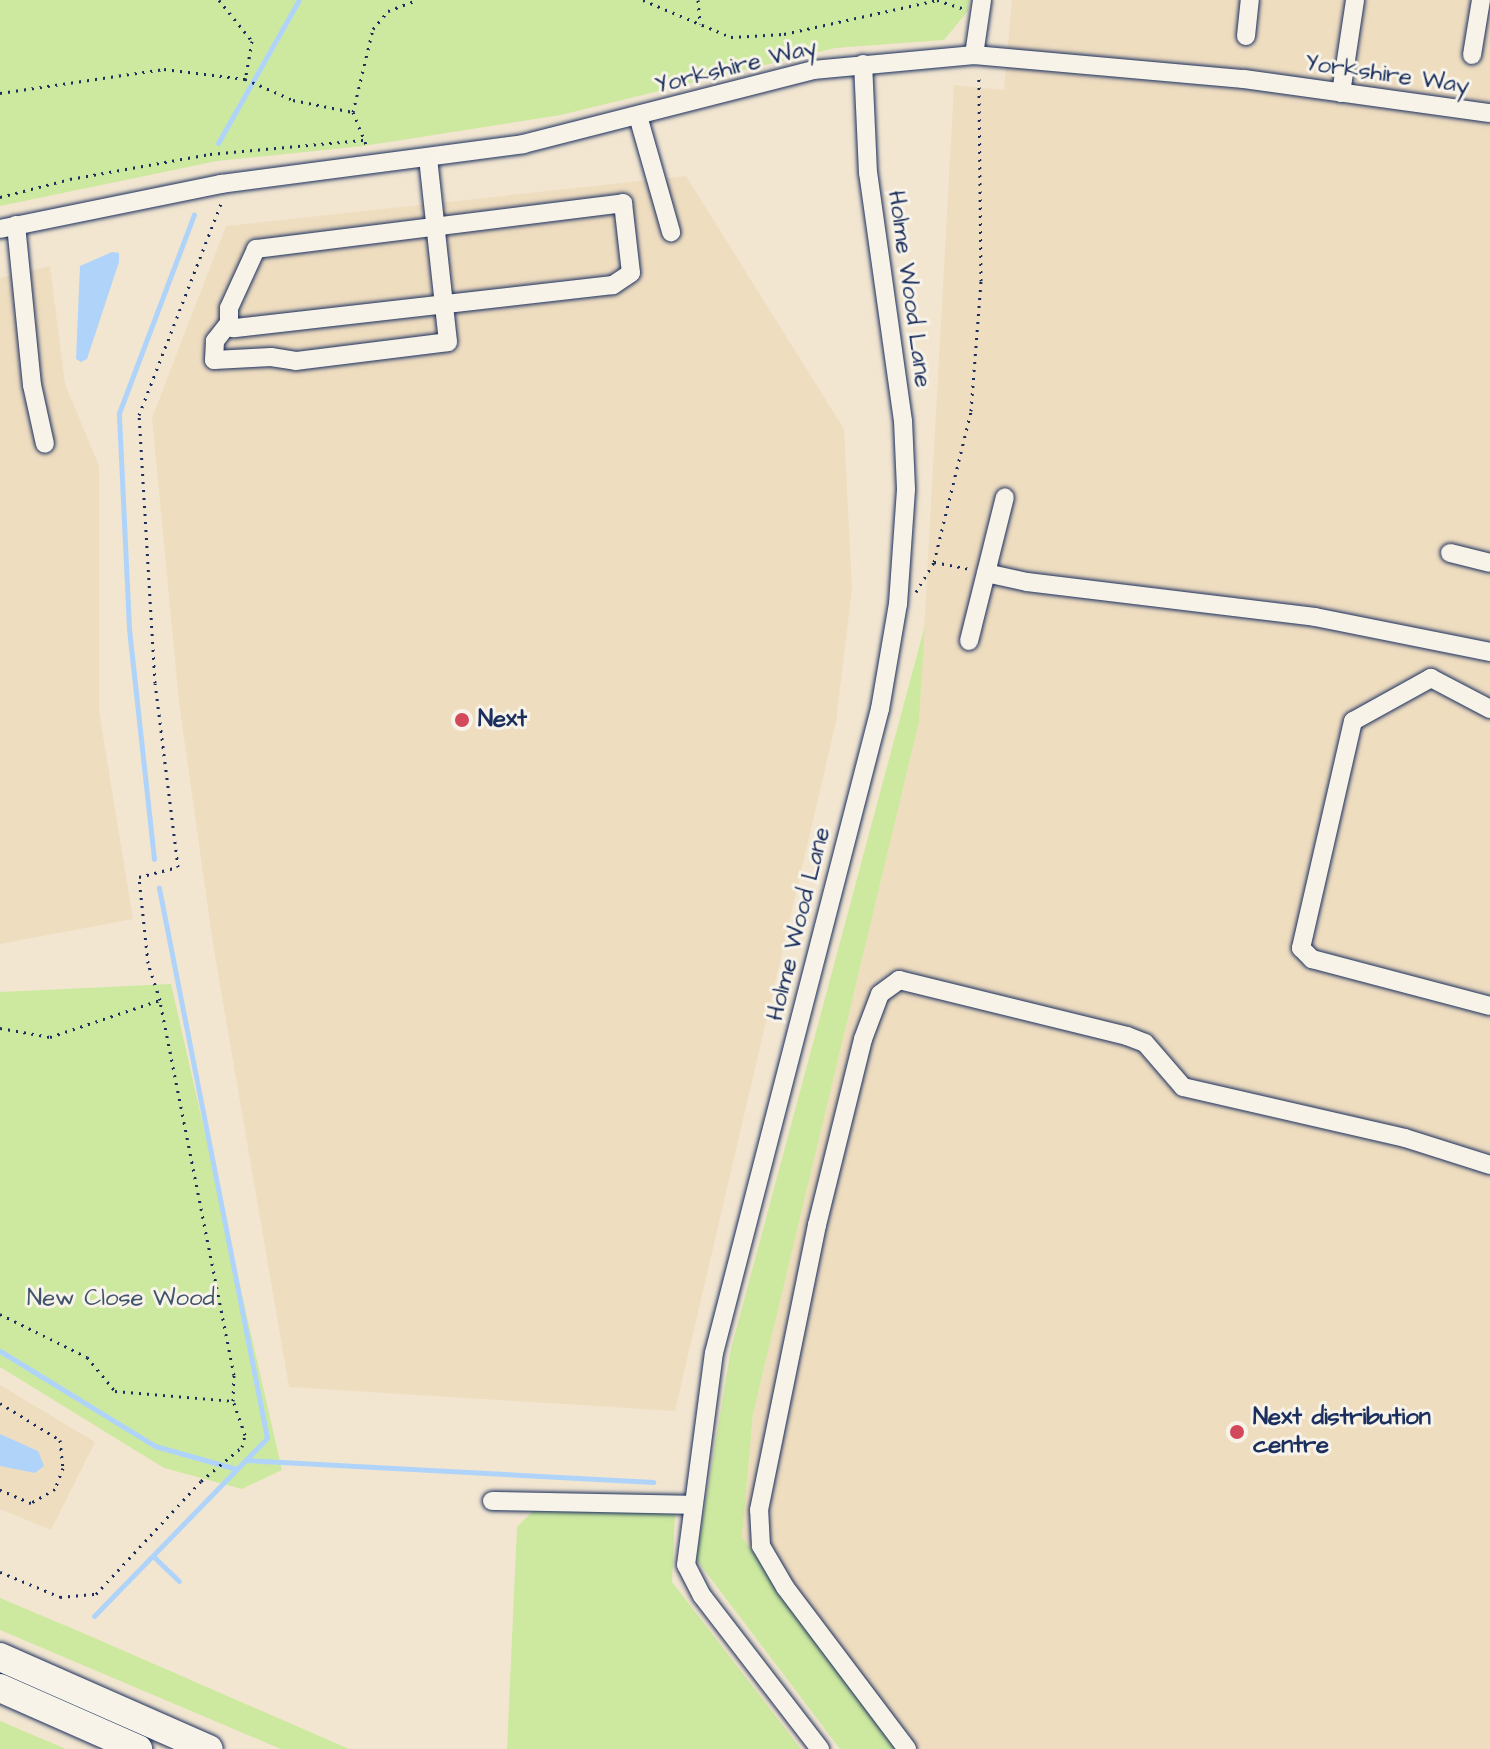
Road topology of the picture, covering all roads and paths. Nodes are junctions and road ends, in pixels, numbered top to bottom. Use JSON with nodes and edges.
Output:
{"nodes":[{"id":1,"x":219,"y":0,"type":"edge"},
{"id":2,"x":416,"y":0,"type":"edge"},
{"id":3,"x":643,"y":0,"type":"edge"},
{"id":4,"x":698,"y":0,"type":"edge"},
{"id":5,"x":1250,"y":0,"type":"edge"},
{"id":6,"x":1355,"y":0,"type":"edge"},
{"id":7,"x":1481,"y":0,"type":"edge"},
{"id":8,"x":981,"y":7,"type":"edge"},
{"id":9,"x":700,"y":25,"type":"junction"},
{"id":10,"x":1246,"y":36,"type":"dead end"},
{"id":11,"x":974,"y":55,"type":"junction"},
{"id":12,"x":1472,"y":55,"type":"dead end"},
{"id":13,"x":863,"y":64,"type":"junction"},
{"id":14,"x":245,"y":79,"type":"junction"},
{"id":15,"x":0,"y":93,"type":"edge"},
{"id":16,"x":1341,"y":93,"type":"junction"},
{"id":17,"x":353,"y":112,"type":"junction"},
{"id":18,"x":1490,"y":113,"type":"edge"},
{"id":19,"x":638,"y":116,"type":"junction"},
{"id":20,"x":365,"y":140,"type":"junction"},
{"id":21,"x":428,"y":159,"type":"junction"},
{"id":22,"x":370,"y":166,"type":"junction"},
{"id":23,"x":221,"y":184,"type":"junction"},
{"id":24,"x":0,"y":197,"type":"edge"},
{"id":25,"x":432,"y":224,"type":"junction"},
{"id":26,"x":8,"y":227,"type":"edge"},
{"id":27,"x":671,"y":232,"type":"dead end"},
{"id":28,"x":443,"y":304,"type":"junction"},
{"id":29,"x":229,"y":323,"type":"junction"},
{"id":30,"x":45,"y":444,"type":"dead end"},
{"id":31,"x":1005,"y":497,"type":"dead end"},
{"id":32,"x":1450,"y":553,"type":"dead end"},
{"id":33,"x":934,"y":562,"type":"junction"},
{"id":34,"x":1490,"y":563,"type":"edge"},
{"id":35,"x":986,"y":573,"type":"junction"},
{"id":36,"x":898,"y":604,"type":"junction"},
{"id":37,"x":969,"y":641,"type":"dead end"},
{"id":38,"x":1490,"y":652,"type":"edge"},
{"id":39,"x":1490,"y":709,"type":"edge"},
{"id":40,"x":160,"y":1000,"type":"junction"},
{"id":41,"x":1490,"y":1006,"type":"edge"},
{"id":42,"x":0,"y":1028,"type":"edge"},
{"id":43,"x":1490,"y":1165,"type":"edge"},
{"id":44,"x":0,"y":1314,"type":"edge"},
{"id":45,"x":233,"y":1401,"type":"junction"},
{"id":46,"x":0,"y":1403,"type":"edge"},
{"id":47,"x":0,"y":1490,"type":"edge"},
{"id":48,"x":492,"y":1501,"type":"dead end"},
{"id":49,"x":692,"y":1505,"type":"junction"},
{"id":50,"x":0,"y":1572,"type":"edge"},
{"id":51,"x":0,"y":1657,"type":"edge"},
{"id":52,"x":0,"y":1688,"type":"edge"},
{"id":53,"x":138,"y":1749,"type":"edge"},
{"id":54,"x":209,"y":1749,"type":"edge"},
{"id":55,"x":820,"y":1749,"type":"edge"},
{"id":56,"x":907,"y":1749,"type":"edge"}],
"edges":[{"from":1,"to":14,"type":"path"},
{"from":2,"to":17,"type":"path"},
{"from":3,"to":9,"type":"path"},
{"from":4,"to":9,"type":"path"},
{"from":5,"to":10,"type":"street"},
{"from":6,"to":16,"type":"street"},
{"from":7,"to":12,"type":"street"},
{"from":8,"to":9,"type":"path"},
{"from":8,"to":11,"type":"street"},
{"from":11,"to":13,"type":"street","name":"Yorkshire Way"},
{"from":11,"to":16,"type":"street","name":"Yorkshire Way"},
{"from":11,"to":33,"type":"path"},
{"from":13,"to":19,"type":"street","name":"Yorkshire Way"},
{"from":13,"to":36,"type":"street","name":"Holme Wood Lane"},
{"from":14,"to":15,"type":"path"},
{"from":14,"to":17,"type":"path"},
{"from":16,"to":18,"type":"street","name":"Yorkshire Way"},
{"from":17,"to":20,"type":"path"},
{"from":19,"to":21,"type":"street","name":"Yorkshire Way"},
{"from":19,"to":27,"type":"street"},
{"from":20,"to":22,"type":"path"},
{"from":20,"to":24,"type":"path"},
{"from":21,"to":22,"type":"street","name":"Yorkshire Way"},
{"from":21,"to":25,"type":"street"},
{"from":22,"to":23,"type":"street","name":"Yorkshire Way"},
{"from":23,"to":26,"type":"street","name":"Yorkshire Way"},
{"from":23,"to":40,"type":"path"},
{"from":25,"to":28,"type":"street"},
{"from":25,"to":28,"type":"street"},
{"from":25,"to":29,"type":"street"},
{"from":26,"to":30,"type":"street"},
{"from":28,"to":29,"type":"street"},
{"from":28,"to":29,"type":"street"},
{"from":31,"to":35,"type":"street"},
{"from":32,"to":34,"type":"street"},
{"from":33,"to":35,"type":"path"},
{"from":33,"to":36,"type":"path"},
{"from":35,"to":37,"type":"street"},
{"from":35,"to":38,"type":"street"},
{"from":36,"to":49,"type":"street","name":"Holme Wood Lane"},
{"from":39,"to":41,"type":"street"},
{"from":40,"to":42,"type":"path"},
{"from":40,"to":45,"type":"path"},
{"from":43,"to":56,"type":"street"},
{"from":44,"to":45,"type":"path"},
{"from":45,"to":50,"type":"path"},
{"from":46,"to":47,"type":"path"},
{"from":48,"to":49,"type":"street"},
{"from":49,"to":55,"type":"street","name":"Holme Wood Lane"},
{"from":51,"to":54,"type":"highway"},
{"from":52,"to":53,"type":"highway"}]}
